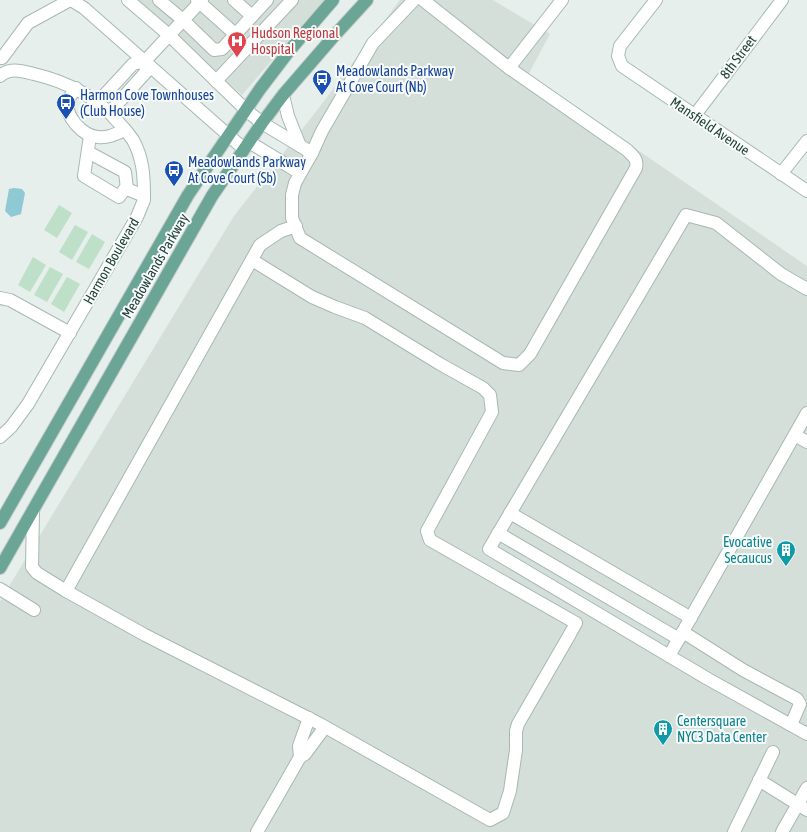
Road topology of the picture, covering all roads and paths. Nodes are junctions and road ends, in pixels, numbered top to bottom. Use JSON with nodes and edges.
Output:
{"nodes":[{"id":1,"x":70,"y":0,"type":"edge"},
{"id":2,"x":128,"y":0,"type":"edge"},
{"id":3,"x":159,"y":0,"type":"edge"},
{"id":4,"x":234,"y":0,"type":"edge"},
{"id":5,"x":267,"y":0,"type":"edge"},
{"id":6,"x":282,"y":0,"type":"edge"},
{"id":7,"x":292,"y":0,"type":"edge"},
{"id":8,"x":333,"y":0,"type":"edge"},
{"id":9,"x":367,"y":0,"type":"edge"},
{"id":10,"x":414,"y":0,"type":"edge"},
{"id":11,"x":423,"y":0,"type":"edge"},
{"id":12,"x":562,"y":0,"type":"edge"},
{"id":13,"x":656,"y":0,"type":"edge"},
{"id":14,"x":782,"y":0,"type":"edge"},
{"id":15,"x":200,"y":1,"type":"edge"},
{"id":16,"x":85,"y":4,"type":"edge"},
{"id":17,"x":252,"y":16,"type":"junction"},
{"id":18,"x":183,"y":20,"type":"junction"},
{"id":19,"x":271,"y":23,"type":"junction"},
{"id":20,"x":235,"y":34,"type":"junction"},
{"id":21,"x":170,"y":36,"type":"junction"},
{"id":22,"x":2,"y":58,"type":"dead end"},
{"id":23,"x":145,"y":61,"type":"junction"},
{"id":24,"x":509,"y":68,"type":"junction"},
{"id":25,"x":0,"y":76,"type":"edge"},
{"id":26,"x":216,"y":81,"type":"junction"},
{"id":27,"x":76,"y":88,"type":"junction"},
{"id":28,"x":283,"y":95,"type":"junction"},
{"id":29,"x":98,"y":102,"type":"junction"},
{"id":30,"x":246,"y":110,"type":"junction"},
{"id":31,"x":110,"y":112,"type":"junction"},
{"id":32,"x":694,"y":115,"type":"junction"},
{"id":33,"x":262,"y":123,"type":"junction"},
{"id":34,"x":125,"y":130,"type":"junction"},
{"id":35,"x":90,"y":136,"type":"junction"},
{"id":36,"x":229,"y":136,"type":"junction"},
{"id":37,"x":807,"y":141,"type":"edge"},
{"id":38,"x":247,"y":145,"type":"junction"},
{"id":39,"x":300,"y":146,"type":"junction"},
{"id":40,"x":88,"y":152,"type":"junction"},
{"id":41,"x":312,"y":152,"type":"junction"},
{"id":42,"x":300,"y":173,"type":"junction"},
{"id":43,"x":782,"y":174,"type":"junction"},
{"id":44,"x":127,"y":189,"type":"junction"},
{"id":45,"x":807,"y":191,"type":"edge"},
{"id":46,"x":144,"y":196,"type":"junction"},
{"id":47,"x":296,"y":226,"type":"junction"},
{"id":48,"x":252,"y":260,"type":"junction"},
{"id":49,"x":807,"y":289,"type":"edge"},
{"id":50,"x":0,"y":298,"type":"edge"},
{"id":51,"x":70,"y":333,"type":"junction"},
{"id":52,"x":807,"y":414,"type":"edge"},
{"id":53,"x":795,"y":435,"type":"junction"},
{"id":54,"x":0,"y":437,"type":"edge"},
{"id":55,"x":807,"y":442,"type":"edge"},
{"id":56,"x":33,"y":511,"type":"junction"},
{"id":57,"x":510,"y":513,"type":"junction"},
{"id":58,"x":0,"y":523,"type":"edge"},
{"id":59,"x":498,"y":533,"type":"junction"},
{"id":60,"x":0,"y":568,"type":"edge"},
{"id":61,"x":0,"y":589,"type":"edge"},
{"id":62,"x":66,"y":591,"type":"junction"},
{"id":63,"x":34,"y":610,"type":"dead end"},
{"id":64,"x":691,"y":618,"type":"junction"},
{"id":65,"x":681,"y":636,"type":"junction"},
{"id":66,"x":669,"y":656,"type":"junction"},
{"id":67,"x":309,"y":718,"type":"junction"},
{"id":68,"x":791,"y":725,"type":"junction"},
{"id":69,"x":325,"y":727,"type":"junction"},
{"id":70,"x":807,"y":734,"type":"edge"},
{"id":71,"x":773,"y":752,"type":"dead end"},
{"id":72,"x":300,"y":757,"type":"junction"},
{"id":73,"x":759,"y":780,"type":"junction"},
{"id":74,"x":807,"y":790,"type":"edge"},
{"id":75,"x":803,"y":807,"type":"edge"},
{"id":76,"x":257,"y":832,"type":"edge"},
{"id":77,"x":734,"y":832,"type":"edge"},
{"id":78,"x":782,"y":832,"type":"edge"}],
"edges":[{"from":1,"to":16,"type":"street"},
{"from":1,"to":22,"type":"street"},
{"from":2,"to":21,"type":"street"},
{"from":3,"to":18,"type":"street"},
{"from":4,"to":17,"type":"street"},
{"from":5,"to":17,"type":"street"},
{"from":6,"to":19,"type":"street"},
{"from":7,"to":19,"type":"street"},
{"from":8,"to":30,"type":"main road","name":"Meadowlands Parkway"},
{"from":9,"to":28,"type":"main road","name":"Meadowlands Parkway"},
{"from":10,"to":41,"type":"street"},
{"from":11,"to":24,"type":"street"},
{"from":12,"to":24,"type":"street"},
{"from":13,"to":32,"type":"street","name":"Mansfield Avenue"},
{"from":14,"to":32,"type":"street","name":"8th Street"},
{"from":15,"to":18,"type":"street"},
{"from":15,"to":20,"type":"street"},
{"from":16,"to":23,"type":"street"},
{"from":17,"to":20,"type":"street"},
{"from":18,"to":20,"type":"street"},
{"from":18,"to":21,"type":"street"},
{"from":19,"to":26,"type":"street"},
{"from":21,"to":23,"type":"street"},
{"from":21,"to":26,"type":"street"},
{"from":23,"to":29,"type":"street"},
{"from":23,"to":31,"type":"street"},
{"from":23,"to":36,"type":"street"},
{"from":24,"to":47,"type":"street"},
{"from":25,"to":27,"type":"street","name":"Harmon Boulevard"},
{"from":26,"to":30,"type":"street"},
{"from":27,"to":29,"type":"street","name":"Harmon Boulevard"},
{"from":27,"to":35,"type":"street"},
{"from":28,"to":33,"type":"main road","name":"Meadowlands Parkway"},
{"from":28,"to":39,"type":"street"},
{"from":29,"to":31,"type":"street","name":"Harmon Boulevard"},
{"from":30,"to":33,"type":"street"},
{"from":30,"to":36,"type":"main road","name":"Meadowlands Parkway"},
{"from":31,"to":34,"type":"street","name":"Harmon Boulevard"},
{"from":32,"to":43,"type":"street","name":"Mansfield Avenue"},
{"from":33,"to":38,"type":"main road","name":"Meadowlands Parkway"},
{"from":33,"to":39,"type":"street"},
{"from":34,"to":35,"type":"street"},
{"from":34,"to":46,"type":"street","name":"Harmon Boulevard"},
{"from":35,"to":40,"type":"street"},
{"from":36,"to":38,"type":"street"},
{"from":36,"to":58,"type":"main road","name":"Meadowlands Parkway"},
{"from":37,"to":43,"type":"street"},
{"from":38,"to":42,"type":"street"},
{"from":38,"to":56,"type":"main road","name":"Meadowlands Parkway"},
{"from":39,"to":41,"type":"street"},
{"from":40,"to":44,"type":"street"},
{"from":40,"to":44,"type":"street"},
{"from":41,"to":42,"type":"street"},
{"from":42,"to":47,"type":"street"},
{"from":43,"to":45,"type":"street","name":"Mansfield Avenue"},
{"from":44,"to":46,"type":"street"},
{"from":46,"to":51,"type":"street","name":"Harmon Boulevard"},
{"from":47,"to":48,"type":"street"},
{"from":48,"to":62,"type":"street"},
{"from":48,"to":69,"type":"street"},
{"from":49,"to":57,"type":"street"},
{"from":50,"to":51,"type":"street"},
{"from":51,"to":54,"type":"street","name":"Harmon Boulevard"},
{"from":52,"to":53,"type":"street"},
{"from":53,"to":55,"type":"street"},
{"from":53,"to":64,"type":"street"},
{"from":56,"to":60,"type":"main road","name":"Meadowlands Parkway"},
{"from":56,"to":62,"type":"street"},
{"from":57,"to":59,"type":"street"},
{"from":57,"to":64,"type":"street"},
{"from":59,"to":65,"type":"street"},
{"from":59,"to":66,"type":"street"},
{"from":61,"to":63,"type":"street"},
{"from":62,"to":67,"type":"street"},
{"from":64,"to":65,"type":"street"},
{"from":65,"to":66,"type":"street"},
{"from":65,"to":68,"type":"street"},
{"from":66,"to":68,"type":"street"},
{"from":67,"to":69,"type":"street"},
{"from":67,"to":72,"type":"street"},
{"from":68,"to":70,"type":"street"},
{"from":69,"to":72,"type":"street"},
{"from":71,"to":73,"type":"street"},
{"from":72,"to":76,"type":"street"},
{"from":73,"to":75,"type":"street"},
{"from":73,"to":77,"type":"street"},
{"from":74,"to":75,"type":"street"},
{"from":75,"to":78,"type":"street"}]}
